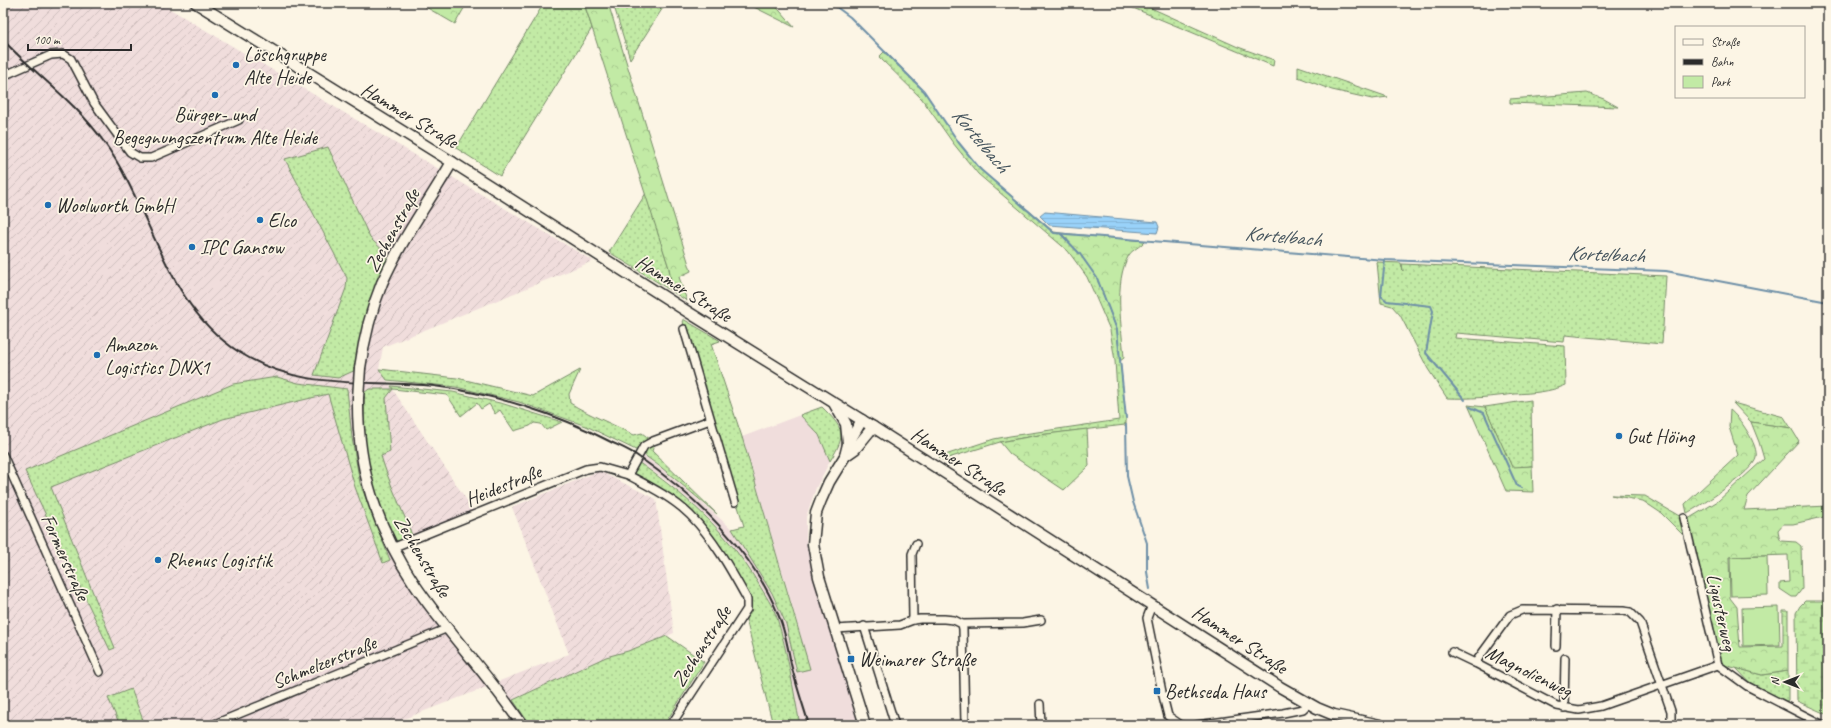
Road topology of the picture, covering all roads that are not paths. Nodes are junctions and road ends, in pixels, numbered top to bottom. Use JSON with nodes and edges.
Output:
{"nodes":[{"id":1,"x":196,"y":3,"type":"edge"},
{"id":2,"x":3,"y":76,"type":"edge"},
{"id":3,"x":239,"y":120,"type":"dead end"},
{"id":4,"x":452,"y":162,"type":"junction"},
{"id":5,"x":684,"y":329,"type":"dead end"},
{"id":6,"x":834,"y":403,"type":"junction"},
{"id":7,"x":710,"y":420,"type":"junction"},
{"id":8,"x":862,"y":420,"type":"junction"},
{"id":9,"x":872,"y":426,"type":"junction"},
{"id":10,"x":848,"y":444,"type":"junction"},
{"id":11,"x":3,"y":455,"type":"edge"},
{"id":12,"x":846,"y":456,"type":"junction"},
{"id":13,"x":628,"y":475,"type":"junction"},
{"id":14,"x":735,"y":502,"type":"dead end"},
{"id":15,"x":1684,"y":518,"type":"dead end"},
{"id":16,"x":916,"y":544,"type":"dead end"},
{"id":17,"x":392,"y":548,"type":"junction"},
{"id":18,"x":1152,"y":605,"type":"junction"},
{"id":19,"x":1557,"y":609,"type":"junction"},
{"id":20,"x":913,"y":620,"type":"junction"},
{"id":21,"x":1041,"y":620,"type":"dead end"},
{"id":22,"x":962,"y":624,"type":"junction"},
{"id":23,"x":864,"y":626,"type":"junction"},
{"id":24,"x":448,"y":628,"type":"junction"},
{"id":25,"x":836,"y":628,"type":"junction"},
{"id":26,"x":1556,"y":646,"type":"dead end"},
{"id":27,"x":1452,"y":652,"type":"dead end"},
{"id":28,"x":1564,"y":658,"type":"dead end"},
{"id":29,"x":1475,"y":663,"type":"junction"},
{"id":30,"x":1718,"y":665,"type":"junction"},
{"id":31,"x":100,"y":672,"type":"dead end"},
{"id":32,"x":1661,"y":684,"type":"junction"},
{"id":33,"x":1040,"y":704,"type":"dead end"},
{"id":34,"x":1308,"y":704,"type":"junction"},
{"id":35,"x":1564,"y":708,"type":"junction"},
{"id":36,"x":1671,"y":723,"type":"dead end"},
{"id":37,"x":212,"y":725,"type":"edge"},
{"id":38,"x":522,"y":725,"type":"edge"},
{"id":39,"x":671,"y":725,"type":"edge"},
{"id":40,"x":865,"y":725,"type":"edge"},
{"id":41,"x":895,"y":725,"type":"edge"},
{"id":42,"x":965,"y":725,"type":"edge"},
{"id":43,"x":1041,"y":725,"type":"edge"},
{"id":44,"x":1181,"y":725,"type":"edge"},
{"id":45,"x":1197,"y":725,"type":"edge"},
{"id":46,"x":1380,"y":725,"type":"edge"},
{"id":47,"x":1823,"y":725,"type":"edge"}],
"edges":[{"from":1,"to":4,"type":"main road","name":"Hammer Straße"},
{"from":2,"to":3,"type":"street"},
{"from":4,"to":6,"type":"main road","name":"Hammer Straße"},
{"from":4,"to":17,"type":"main road","name":"Zechenstraße","bridge":true},
{"from":5,"to":7,"type":"street"},
{"from":6,"to":8,"type":"main road","name":"Hammer Straße"},
{"from":6,"to":10,"type":"main road"},
{"from":7,"to":13,"type":"street"},
{"from":7,"to":14,"type":"street"},
{"from":8,"to":9,"type":"main road","name":"Hammer Straße"},
{"from":8,"to":10,"type":"main road"},
{"from":9,"to":12,"type":"main road"},
{"from":9,"to":18,"type":"main road","name":"Hammer Straße"},
{"from":10,"to":12,"type":"main road"},
{"from":11,"to":31,"type":"street","name":"Formerstraße"},
{"from":12,"to":25,"type":"main road"},
{"from":13,"to":17,"type":"street","name":"Heidestraße"},
{"from":13,"to":39,"type":"street","name":"Zechenstraße"},
{"from":15,"to":30,"type":"street","name":"Ligusterweg"},
{"from":16,"to":20,"type":"street"},
{"from":17,"to":24,"type":"main road","name":"Zechenstraße"},
{"from":18,"to":34,"type":"main road","name":"Hammer Straße"},
{"from":18,"to":44,"type":"street"},
{"from":19,"to":26,"type":"street"},
{"from":19,"to":29,"type":"street"},
{"from":19,"to":32,"type":"street"},
{"from":20,"to":22,"type":"street"},
{"from":20,"to":23,"type":"street"},
{"from":21,"to":22,"type":"street"},
{"from":22,"to":42,"type":"street"},
{"from":23,"to":25,"type":"street"},
{"from":23,"to":41,"type":"street"},
{"from":24,"to":37,"type":"street","name":"Schmelzerstraße"},
{"from":24,"to":38,"type":"main road","name":"Zechenstraße"},
{"from":25,"to":40,"type":"main road"},
{"from":27,"to":29,"type":"street","name":"Magnolienweg"},
{"from":28,"to":35,"type":"street"},
{"from":29,"to":35,"type":"street","name":"Magnolienweg"},
{"from":30,"to":32,"type":"street","name":"Magnolienweg"},
{"from":30,"to":47,"type":"street","name":"Ligusterweg"},
{"from":32,"to":35,"type":"street","name":"Magnolienweg"},
{"from":32,"to":36,"type":"street"},
{"from":33,"to":43,"type":"street"},
{"from":34,"to":45,"type":"street"},
{"from":34,"to":46,"type":"main road","name":"Hammer Straße"}]}
